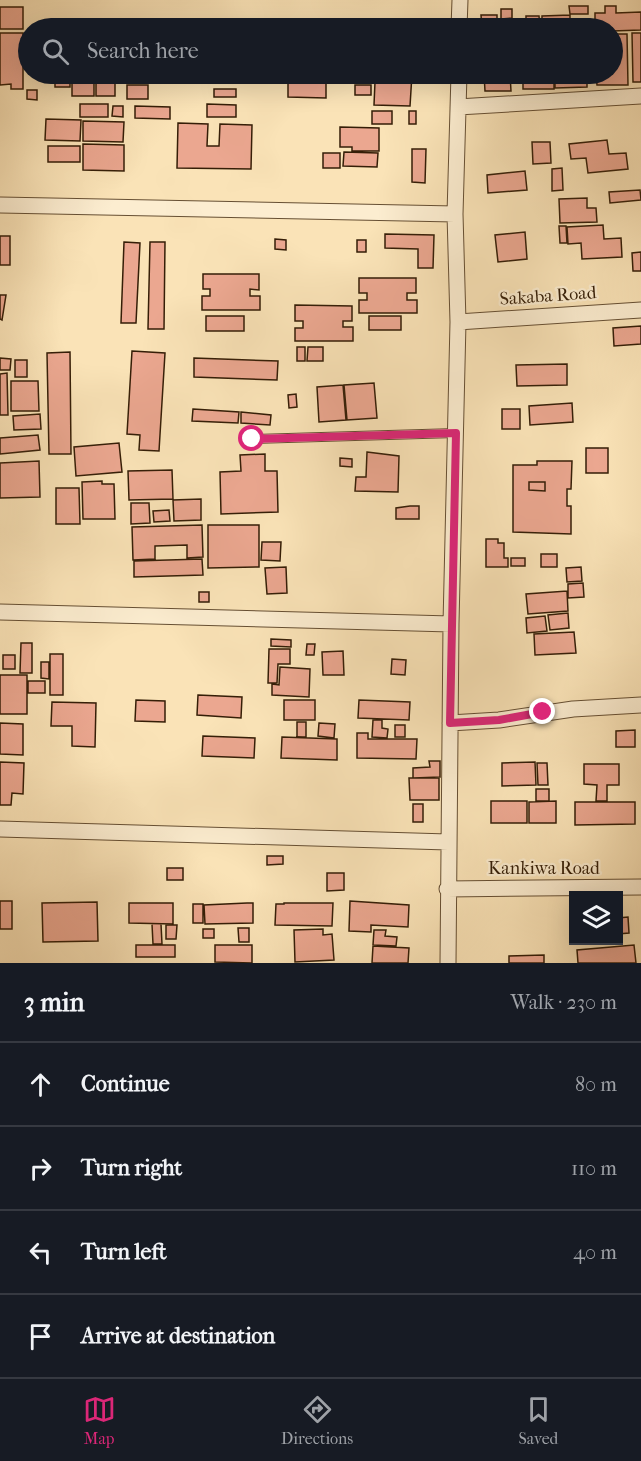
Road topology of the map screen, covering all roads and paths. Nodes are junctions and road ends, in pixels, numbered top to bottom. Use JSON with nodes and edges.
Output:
{"nodes":[{"id":1,"x":460,"y":0,"type":"edge"},
{"id":2,"x":459,"y":18,"type":"edge"},
{"id":3,"x":459,"y":84,"type":"edge"},
{"id":4,"x":641,"y":96,"type":"edge"},
{"id":5,"x":458,"y":107,"type":"junction"},
{"id":6,"x":0,"y":206,"type":"edge"},
{"id":7,"x":455,"y":214,"type":"junction"},
{"id":8,"x":641,"y":310,"type":"edge"},
{"id":9,"x":458,"y":322,"type":"junction"},
{"id":10,"x":456,"y":433,"type":"junction"},
{"id":11,"x":252,"y":439,"type":"dead end"},
{"id":12,"x":0,"y":612,"type":"edge"},
{"id":13,"x":451,"y":624,"type":"junction"},
{"id":14,"x":641,"y":705,"type":"edge"},
{"id":15,"x":450,"y":723,"type":"junction"},
{"id":16,"x":0,"y":830,"type":"edge"},
{"id":17,"x":448,"y":842,"type":"junction"},
{"id":18,"x":641,"y":887,"type":"edge"},
{"id":19,"x":447,"y":889,"type":"junction"},
{"id":20,"x":448,"y":963,"type":"edge"}],
"edges":[{"from":1,"to":2,"type":"street"},
{"from":3,"to":5,"type":"street"},
{"from":4,"to":5,"type":"street"},
{"from":5,"to":7,"type":"street"},
{"from":6,"to":7,"type":"street"},
{"from":7,"to":9,"type":"street"},
{"from":8,"to":9,"type":"street","name":"Sakaba Road"},
{"from":9,"to":10,"type":"street"},
{"from":10,"to":11,"type":"lane"},
{"from":10,"to":13,"type":"street"},
{"from":12,"to":13,"type":"street"},
{"from":13,"to":15,"type":"street"},
{"from":14,"to":15,"type":"street"},
{"from":15,"to":17,"type":"street"},
{"from":16,"to":17,"type":"street"},
{"from":17,"to":19,"type":"street"},
{"from":18,"to":19,"type":"street","name":"Kankiwa Road"},
{"from":19,"to":20,"type":"street"}]}
